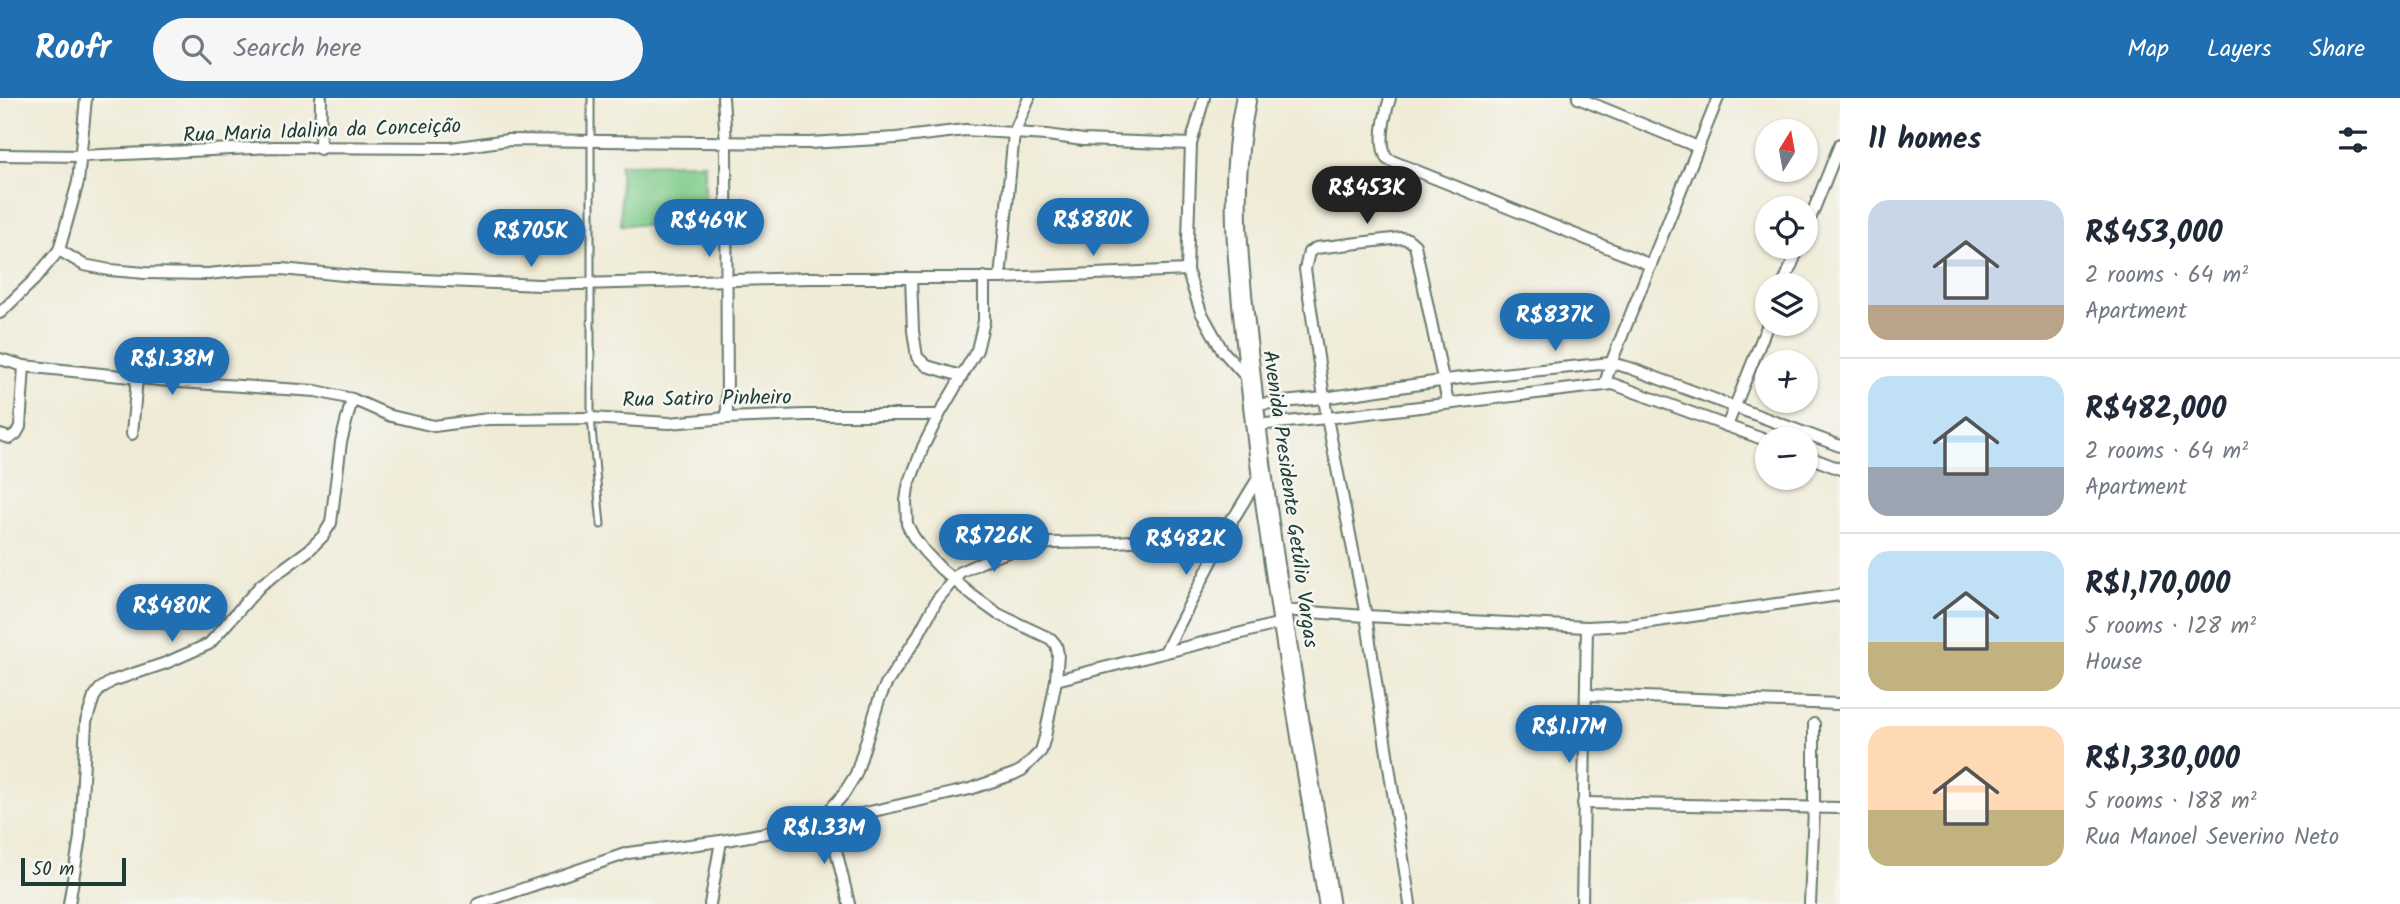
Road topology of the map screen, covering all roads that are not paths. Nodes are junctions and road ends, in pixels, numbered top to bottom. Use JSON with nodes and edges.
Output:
{"nodes":[{"id":1,"x":86,"y":98,"type":"edge"},
{"id":2,"x":321,"y":98,"type":"edge"},
{"id":3,"x":592,"y":98,"type":"edge"},
{"id":4,"x":723,"y":98,"type":"edge"},
{"id":5,"x":1029,"y":98,"type":"edge"},
{"id":6,"x":1204,"y":98,"type":"edge"},
{"id":7,"x":1246,"y":98,"type":"edge"},
{"id":8,"x":1390,"y":98,"type":"edge"},
{"id":9,"x":1578,"y":98,"type":"edge"},
{"id":10,"x":1718,"y":98,"type":"edge"},
{"id":11,"x":1014,"y":133,"type":"junction"},
{"id":12,"x":592,"y":140,"type":"junction"},
{"id":13,"x":726,"y":143,"type":"junction"},
{"id":14,"x":1191,"y":144,"type":"junction"},
{"id":15,"x":1840,"y":144,"type":"edge"},
{"id":16,"x":1698,"y":148,"type":"junction"},
{"id":17,"x":320,"y":149,"type":"junction"},
{"id":18,"x":0,"y":155,"type":"edge"},
{"id":19,"x":82,"y":156,"type":"junction"},
{"id":20,"x":1818,"y":199,"type":"edge"},
{"id":21,"x":59,"y":250,"type":"junction"},
{"id":22,"x":1651,"y":264,"type":"junction"},
{"id":23,"x":1186,"y":270,"type":"junction"},
{"id":24,"x":984,"y":277,"type":"junction"},
{"id":25,"x":911,"y":278,"type":"junction"},
{"id":26,"x":1000,"y":278,"type":"junction"},
{"id":27,"x":725,"y":280,"type":"junction"},
{"id":28,"x":591,"y":285,"type":"junction"},
{"id":29,"x":0,"y":313,"type":"edge"},
{"id":30,"x":1763,"y":336,"type":"edge"},
{"id":31,"x":0,"y":359,"type":"edge"},
{"id":32,"x":1611,"y":363,"type":"junction"},
{"id":33,"x":24,"y":366,"type":"junction"},
{"id":34,"x":961,"y":376,"type":"junction"},
{"id":35,"x":137,"y":378,"type":"junction"},
{"id":36,"x":1444,"y":381,"type":"junction"},
{"id":37,"x":1251,"y":384,"type":"junction"},
{"id":38,"x":1605,"y":384,"type":"junction"},
{"id":39,"x":1324,"y":398,"type":"junction"},
{"id":40,"x":352,"y":399,"type":"junction"},
{"id":41,"x":1448,"y":403,"type":"junction"},
{"id":42,"x":1253,"y":405,"type":"junction"},
{"id":43,"x":1735,"y":407,"type":"junction"},
{"id":44,"x":939,"y":415,"type":"junction"},
{"id":45,"x":591,"y":418,"type":"junction"},
{"id":46,"x":727,"y":418,"type":"junction"},
{"id":47,"x":1327,"y":418,"type":"junction"},
{"id":48,"x":1256,"y":425,"type":"junction"},
{"id":49,"x":1727,"y":426,"type":"junction"},
{"id":50,"x":131,"y":434,"type":"dead end"},
{"id":51,"x":0,"y":435,"type":"edge"},
{"id":52,"x":1755,"y":436,"type":"edge"},
{"id":53,"x":1840,"y":446,"type":"edge"},
{"id":54,"x":1818,"y":460,"type":"edge"},
{"id":55,"x":1840,"y":468,"type":"edge"},
{"id":56,"x":1262,"y":472,"type":"junction"},
{"id":57,"x":1235,"y":516,"type":"junction"},
{"id":58,"x":601,"y":525,"type":"dead end"},
{"id":59,"x":953,"y":580,"type":"junction"},
{"id":60,"x":1840,"y":595,"type":"edge"},
{"id":61,"x":1283,"y":616,"type":"junction"},
{"id":62,"x":1366,"y":616,"type":"junction"},
{"id":63,"x":1587,"y":627,"type":"junction"},
{"id":64,"x":1165,"y":652,"type":"junction"},
{"id":65,"x":1056,"y":680,"type":"junction"},
{"id":66,"x":1588,"y":695,"type":"junction"},
{"id":67,"x":1840,"y":704,"type":"edge"},
{"id":68,"x":1814,"y":724,"type":"dead end"},
{"id":69,"x":1583,"y":803,"type":"junction"},
{"id":70,"x":1814,"y":808,"type":"junction"},
{"id":71,"x":1840,"y":808,"type":"edge"},
{"id":72,"x":829,"y":821,"type":"junction"},
{"id":73,"x":817,"y":824,"type":"junction"},
{"id":74,"x":721,"y":841,"type":"junction"},
{"id":75,"x":69,"y":904,"type":"edge"},
{"id":76,"x":478,"y":904,"type":"edge"},
{"id":77,"x":710,"y":904,"type":"edge"},
{"id":78,"x":849,"y":904,"type":"edge"},
{"id":79,"x":1329,"y":904,"type":"edge"},
{"id":80,"x":1410,"y":904,"type":"edge"},
{"id":81,"x":1582,"y":904,"type":"edge"},
{"id":82,"x":1810,"y":904,"type":"edge"}],
"edges":[{"from":1,"to":19,"type":"street"},
{"from":2,"to":17,"type":"street"},
{"from":3,"to":12,"type":"lane"},
{"from":4,"to":13,"type":"street"},
{"from":5,"to":11,"type":"street"},
{"from":6,"to":14,"type":"street"},
{"from":7,"to":37,"type":"highway","name":"Avenida Presidente Getúlio Vargas"},
{"from":8,"to":22,"type":"street"},
{"from":9,"to":16,"type":"street"},
{"from":10,"to":16,"type":"street"},
{"from":11,"to":13,"type":"street","name":"Rua Maria Idalina da Conceição"},
{"from":11,"to":14,"type":"street","name":"Rua Maria Idalina da Conceição"},
{"from":11,"to":26,"type":"street"},
{"from":12,"to":13,"type":"street","name":"Rua Maria Idalina da Conceição"},
{"from":12,"to":17,"type":"street","name":"Rua Maria Idalina da Conceição"},
{"from":12,"to":28,"type":"lane"},
{"from":13,"to":27,"type":"street"},
{"from":14,"to":23,"type":"street"},
{"from":15,"to":20,"type":"street"},
{"from":16,"to":22,"type":"street"},
{"from":17,"to":19,"type":"street","name":"Rua Maria Idalina da Conceição"},
{"from":18,"to":19,"type":"street","name":"Rua Maria Idalina da Conceição"},
{"from":19,"to":21,"type":"street"},
{"from":21,"to":28,"type":"street"},
{"from":21,"to":29,"type":"street"},
{"from":22,"to":32,"type":"street"},
{"from":23,"to":26,"type":"street"},
{"from":23,"to":37,"type":"street"},
{"from":24,"to":25,"type":"street"},
{"from":24,"to":26,"type":"street"},
{"from":24,"to":34,"type":"street"},
{"from":25,"to":27,"type":"street"},
{"from":25,"to":34,"type":"street"},
{"from":27,"to":28,"type":"street"},
{"from":27,"to":46,"type":"street"},
{"from":28,"to":45,"type":"lane"},
{"from":30,"to":43,"type":"street"},
{"from":31,"to":33,"type":"street"},
{"from":32,"to":36,"type":"street"},
{"from":32,"to":38,"type":"street"},
{"from":32,"to":43,"type":"street"},
{"from":33,"to":35,"type":"street"},
{"from":33,"to":51,"type":"street"},
{"from":34,"to":44,"type":"street"},
{"from":35,"to":40,"type":"street"},
{"from":35,"to":50,"type":"street"},
{"from":36,"to":39,"type":"street"},
{"from":36,"to":39,"type":"street"},
{"from":36,"to":41,"type":"street"},
{"from":37,"to":42,"type":"highway","name":"Avenida Presidente Getúlio Vargas"},
{"from":38,"to":41,"type":"street"},
{"from":38,"to":49,"type":"street"},
{"from":39,"to":42,"type":"street"},
{"from":39,"to":47,"type":"street"},
{"from":40,"to":45,"type":"street","name":"Rua Satiro Pinheiro"},
{"from":40,"to":75,"type":"street"},
{"from":41,"to":47,"type":"street"},
{"from":42,"to":48,"type":"highway","name":"Avenida Presidente Getúlio Vargas"},
{"from":43,"to":49,"type":"street"},
{"from":43,"to":53,"type":"street"},
{"from":44,"to":46,"type":"street","name":"Rua Satiro Pinheiro"},
{"from":44,"to":59,"type":"street"},
{"from":45,"to":46,"type":"street","name":"Rua Satiro Pinheiro"},
{"from":45,"to":58,"type":"lane"},
{"from":47,"to":48,"type":"street"},
{"from":47,"to":62,"type":"street"},
{"from":48,"to":56,"type":"highway","name":"Avenida Presidente Getúlio Vargas"},
{"from":49,"to":52,"type":"street"},
{"from":54,"to":55,"type":"street"},
{"from":56,"to":57,"type":"street"},
{"from":56,"to":61,"type":"highway","name":"Avenida Presidente Getúlio Vargas"},
{"from":57,"to":59,"type":"street"},
{"from":57,"to":64,"type":"street"},
{"from":59,"to":65,"type":"street"},
{"from":59,"to":73,"type":"street"},
{"from":60,"to":63,"type":"street"},
{"from":61,"to":62,"type":"street"},
{"from":61,"to":64,"type":"street"},
{"from":61,"to":79,"type":"highway","name":"Avenida Presidente Getúlio Vargas"},
{"from":62,"to":63,"type":"street"},
{"from":62,"to":80,"type":"street"},
{"from":63,"to":66,"type":"street"},
{"from":64,"to":65,"type":"street"},
{"from":65,"to":72,"type":"street"},
{"from":66,"to":67,"type":"street"},
{"from":66,"to":69,"type":"street"},
{"from":68,"to":70,"type":"street"},
{"from":69,"to":70,"type":"street"},
{"from":69,"to":81,"type":"street"},
{"from":70,"to":71,"type":"street"},
{"from":70,"to":82,"type":"street"},
{"from":72,"to":73,"type":"street"},
{"from":72,"to":78,"type":"street"},
{"from":73,"to":74,"type":"street"},
{"from":74,"to":76,"type":"street"},
{"from":74,"to":77,"type":"street"}]}
